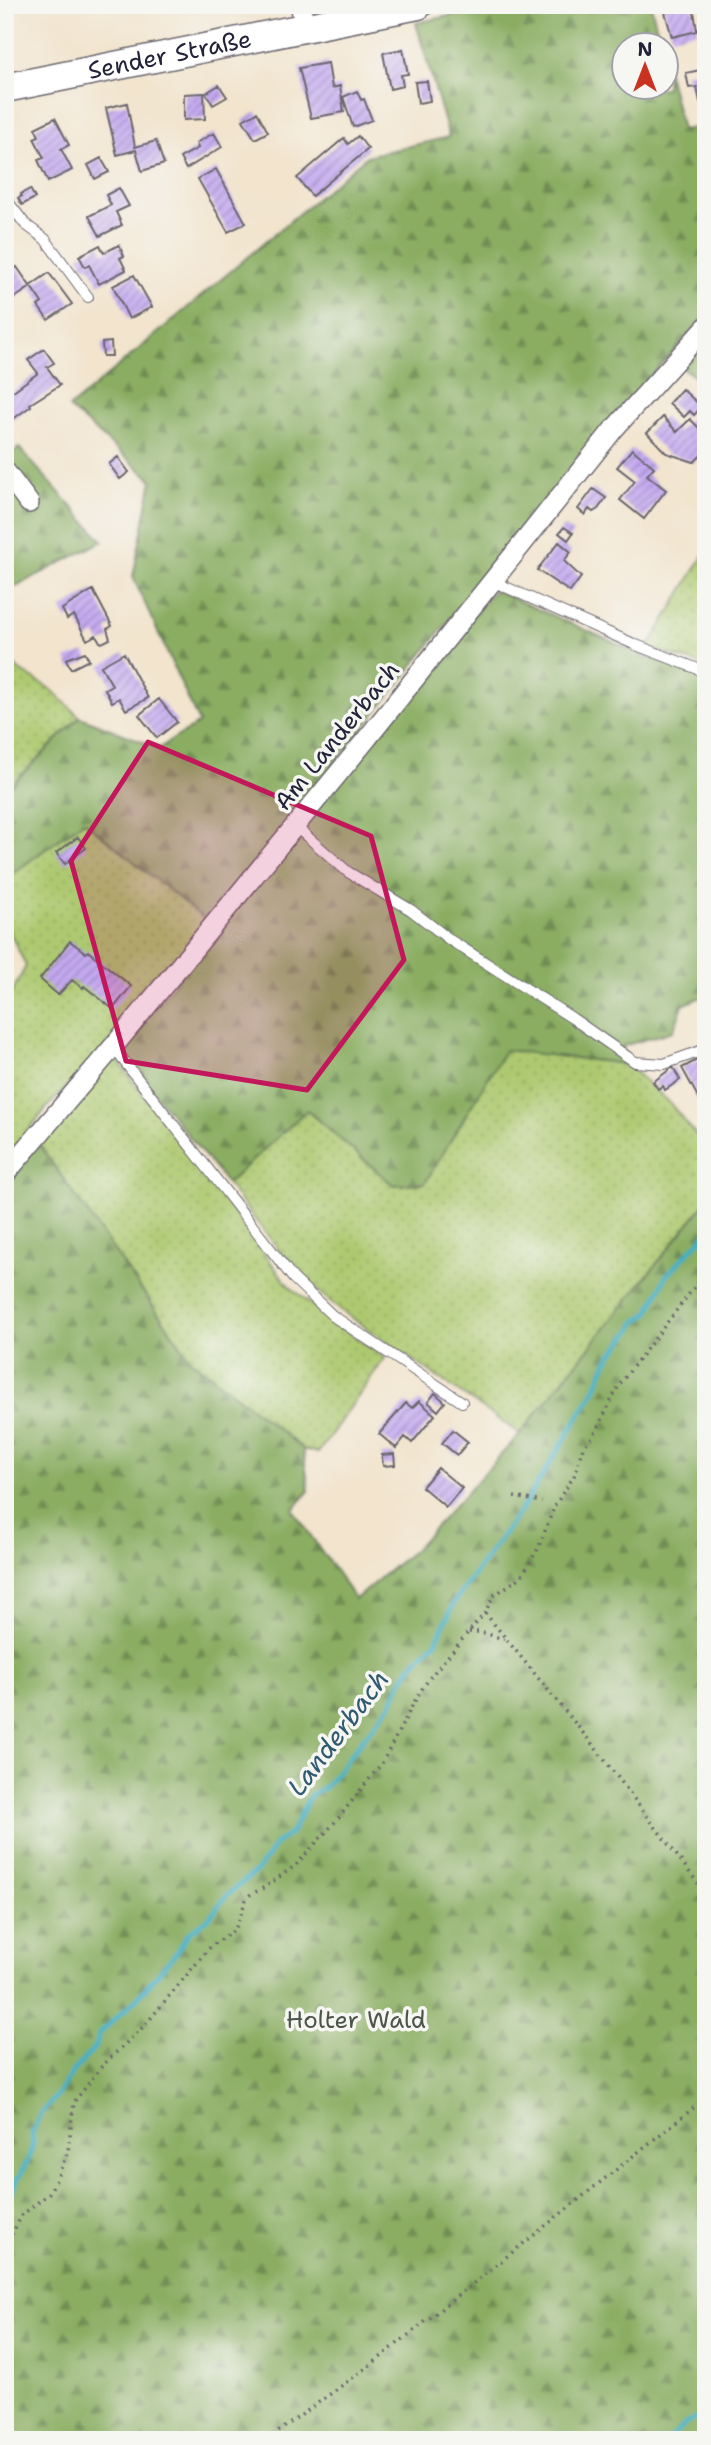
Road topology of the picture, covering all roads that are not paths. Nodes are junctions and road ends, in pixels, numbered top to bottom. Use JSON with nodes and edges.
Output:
{"nodes":[{"id":1,"x":418,"y":5,"type":"edge"},
{"id":2,"x":302,"y":17,"type":"edge"},
{"id":3,"x":5,"y":88,"type":"edge"},
{"id":4,"x":5,"y":198,"type":"edge"},
{"id":5,"x":88,"y":297,"type":"dead end"},
{"id":6,"x":706,"y":327,"type":"edge"},
{"id":7,"x":5,"y":471,"type":"edge"},
{"id":8,"x":29,"y":503,"type":"dead end"},
{"id":9,"x":492,"y":581,"type":"junction"},
{"id":10,"x":706,"y":672,"type":"edge"},
{"id":11,"x":295,"y":826,"type":"junction"},
{"id":12,"x":113,"y":1047,"type":"junction"},
{"id":13,"x":706,"y":1049,"type":"edge"},
{"id":14,"x":5,"y":1174,"type":"edge"},
{"id":15,"x":462,"y":1402,"type":"dead end"}],
"edges":[{"from":1,"to":2,"type":"main road","name":"Sender Straße"},
{"from":2,"to":3,"type":"main road","name":"Sender Straße"},
{"from":4,"to":5,"type":"lane"},
{"from":6,"to":9,"type":"street","name":"Am Landerbach"},
{"from":7,"to":8,"type":"street"},
{"from":9,"to":10,"type":"lane"},
{"from":9,"to":11,"type":"street","name":"Am Landerbach"},
{"from":11,"to":12,"type":"street","name":"Am Landerbach"},
{"from":11,"to":13,"type":"lane"},
{"from":12,"to":14,"type":"street","name":"Am Landerbach"},
{"from":12,"to":15,"type":"lane"}]}
